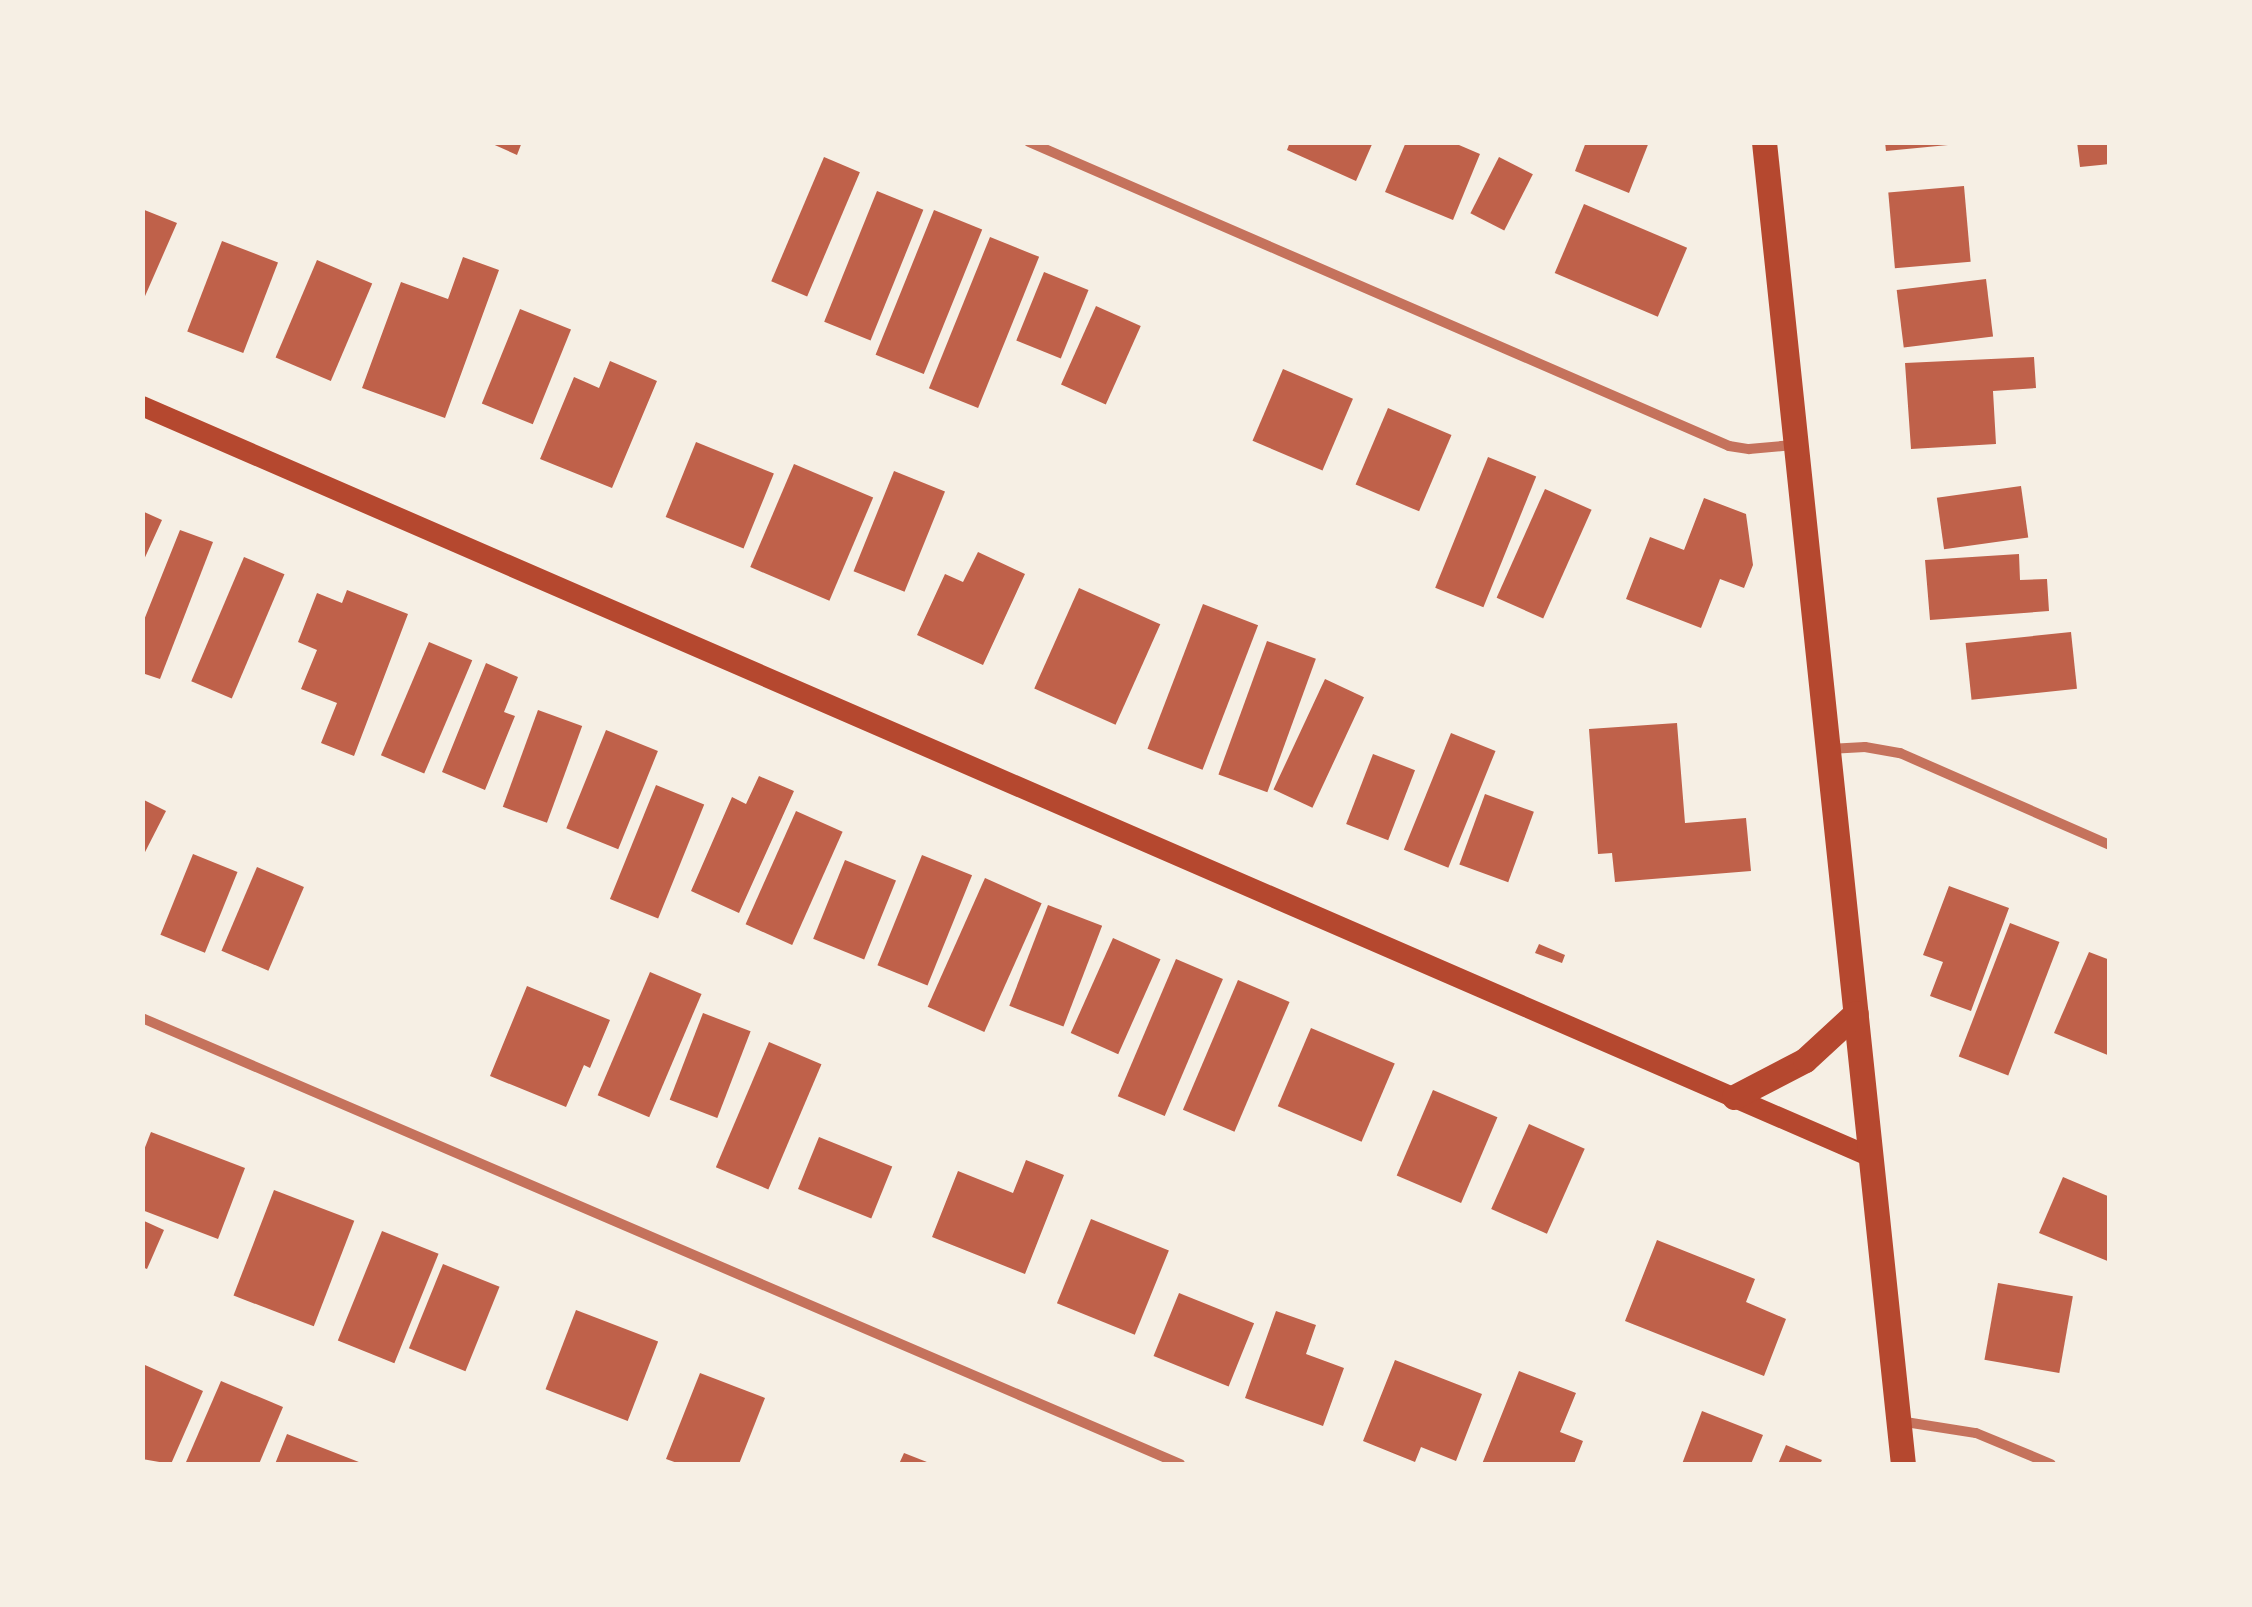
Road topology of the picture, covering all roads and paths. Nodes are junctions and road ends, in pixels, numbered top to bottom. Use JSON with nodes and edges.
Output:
{"nodes":[{"id":1,"x":1029,"y":142,"type":"edge"},
{"id":2,"x":1764,"y":142,"type":"edge"},
{"id":3,"x":142,"y":406,"type":"edge"},
{"id":4,"x":1794,"y":444,"type":"junction"},
{"id":5,"x":1828,"y":748,"type":"junction"},
{"id":6,"x":2110,"y":846,"type":"edge"},
{"id":7,"x":1856,"y":1012,"type":"junction"},
{"id":8,"x":144,"y":1022,"type":"edge"},
{"id":9,"x":1734,"y":1097,"type":"junction"},
{"id":10,"x":1870,"y":1157,"type":"junction"},
{"id":11,"x":1898,"y":1421,"type":"junction"},
{"id":12,"x":1180,"y":1464,"type":"edge"},
{"id":13,"x":1903,"y":1464,"type":"edge"},
{"id":14,"x":2051,"y":1464,"type":"edge"}],
"edges":[{"from":1,"to":4,"type":"street"},
{"from":2,"to":4,"type":"main road"},
{"from":3,"to":9,"type":"main road"},
{"from":4,"to":5,"type":"main road"},
{"from":5,"to":6,"type":"street"},
{"from":5,"to":7,"type":"main road"},
{"from":7,"to":9,"type":"main road"},
{"from":7,"to":10,"type":"main road"},
{"from":8,"to":12,"type":"street"},
{"from":9,"to":10,"type":"main road"},
{"from":10,"to":11,"type":"main road"},
{"from":11,"to":13,"type":"main road"},
{"from":11,"to":14,"type":"street"}]}
